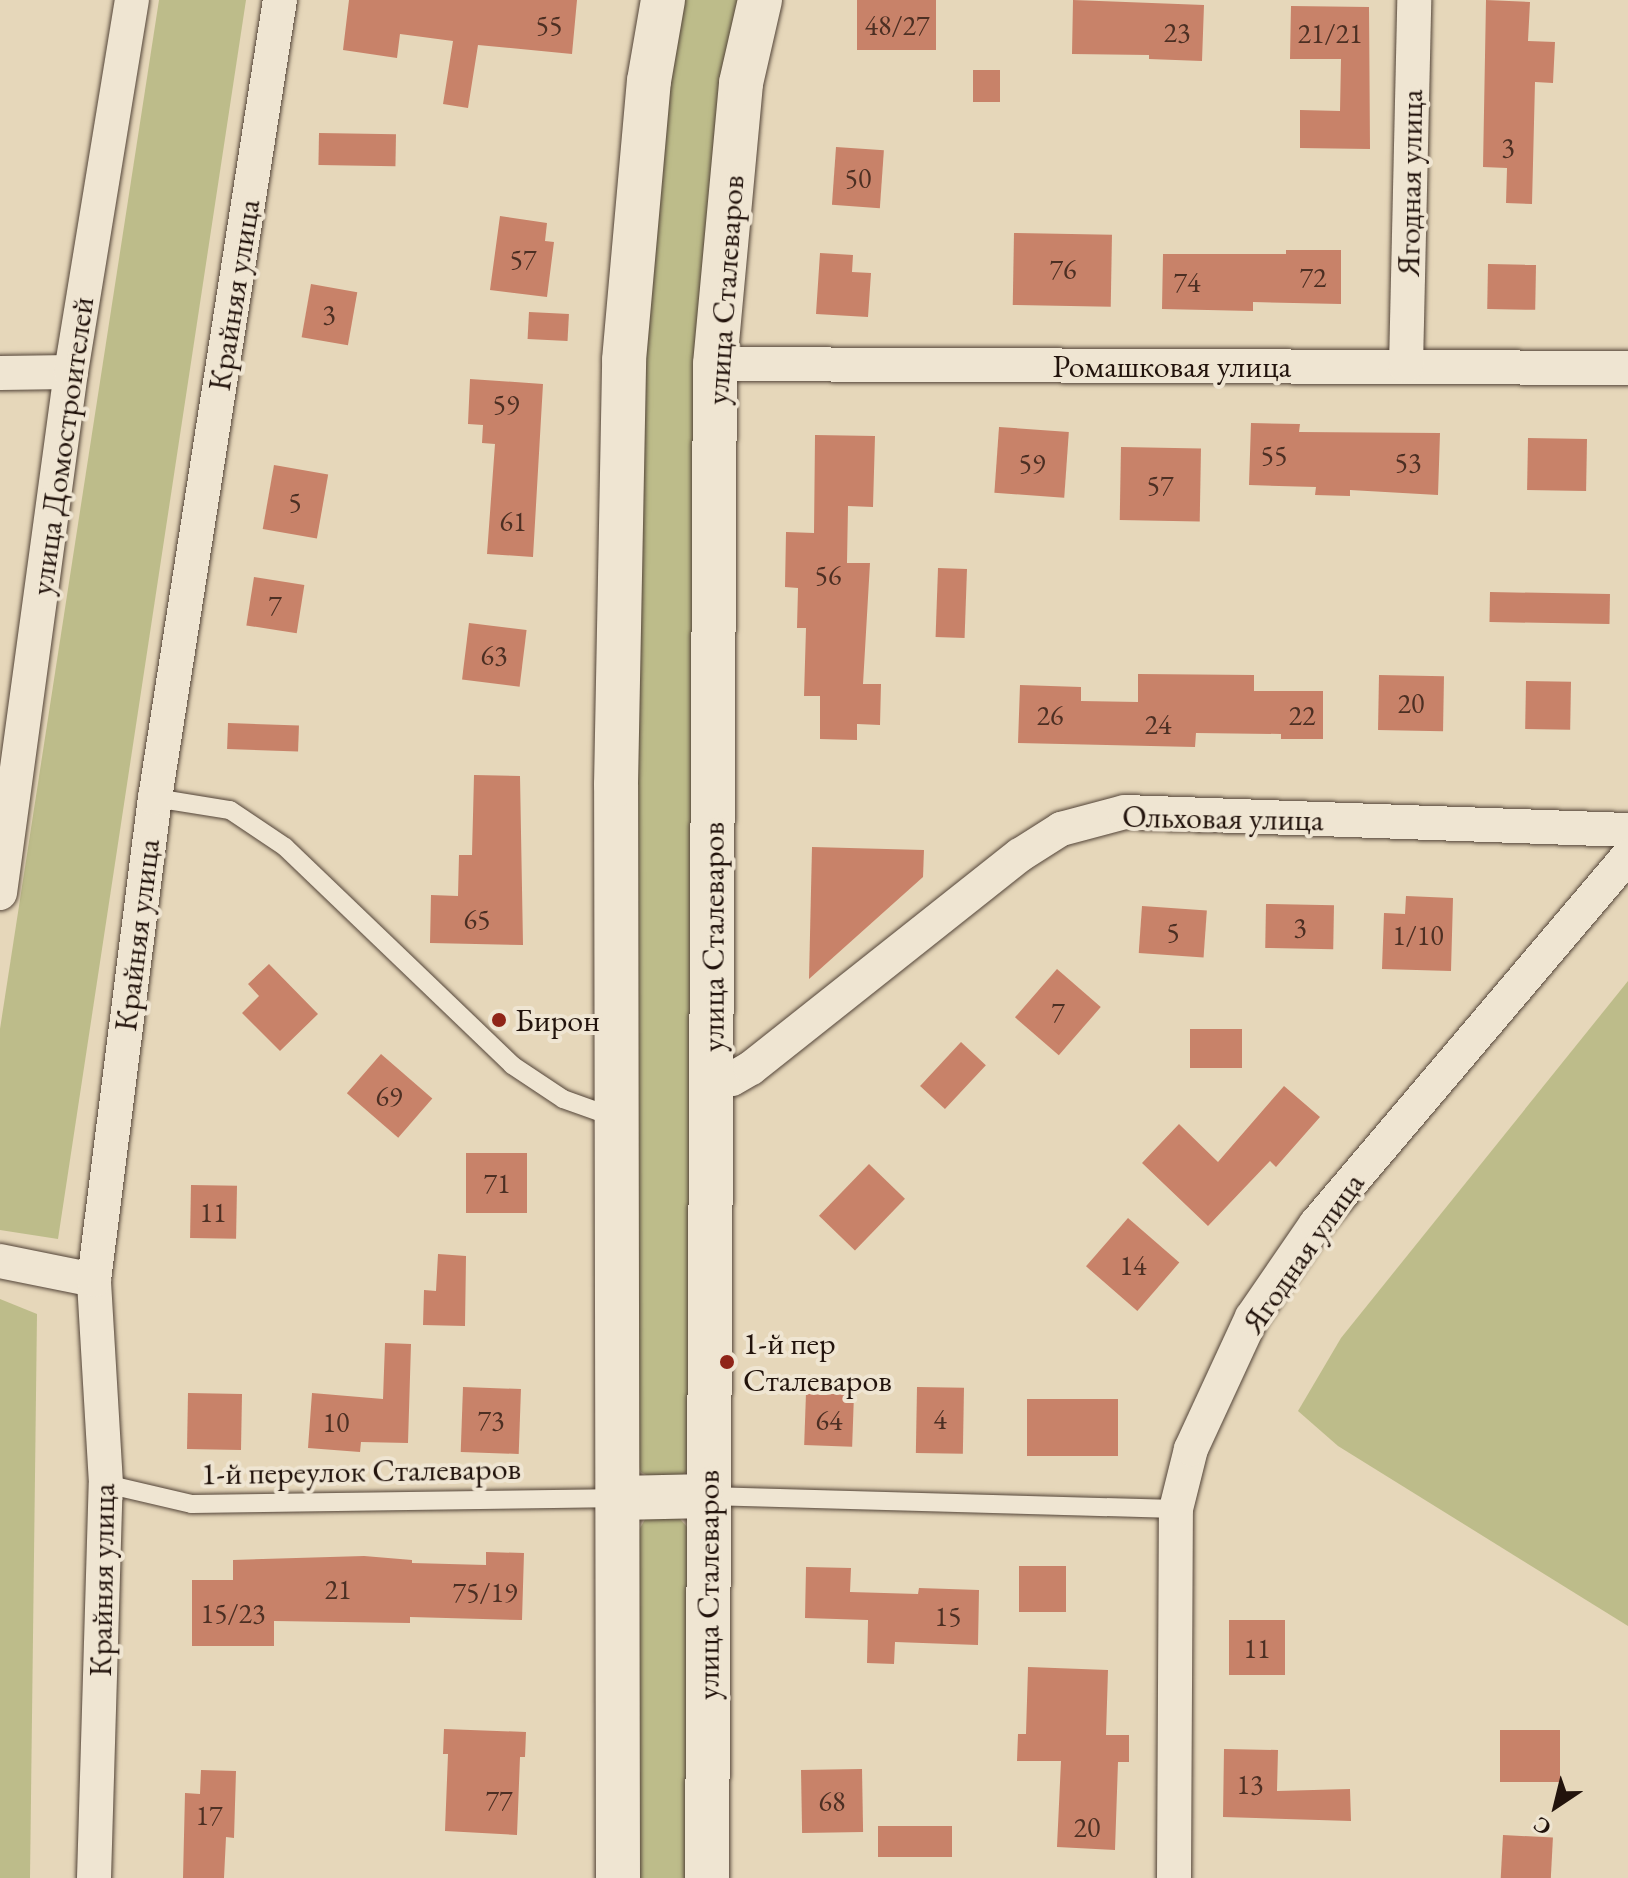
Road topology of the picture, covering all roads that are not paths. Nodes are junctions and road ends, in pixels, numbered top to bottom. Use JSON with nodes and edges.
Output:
{"nodes":[{"id":1,"x":132,"y":0,"type":"edge"},
{"id":2,"x":280,"y":0,"type":"edge"},
{"id":3,"x":663,"y":0,"type":"edge"},
{"id":4,"x":760,"y":0,"type":"edge"},
{"id":5,"x":1414,"y":0,"type":"edge"},
{"id":6,"x":715,"y":364,"type":"junction"},
{"id":7,"x":1406,"y":366,"type":"junction"},
{"id":8,"x":1628,"y":368,"type":"edge"},
{"id":9,"x":71,"y":372,"type":"junction"},
{"id":10,"x":0,"y":373,"type":"edge"},
{"id":11,"x":155,"y":798,"type":"junction"},
{"id":12,"x":1628,"y":830,"type":"edge"},
{"id":13,"x":3,"y":832,"type":"edge"},
{"id":14,"x":1628,"y":856,"type":"edge"},
{"id":15,"x":0,"y":893,"type":"edge"},
{"id":16,"x":712,"y":1082,"type":"junction"},
{"id":17,"x":619,"y":1119,"type":"junction"},
{"id":18,"x":0,"y":1261,"type":"edge"},
{"id":19,"x":94,"y":1280,"type":"junction"},
{"id":20,"x":106,"y":1484,"type":"junction"},
{"id":21,"x":708,"y":1496,"type":"junction"},
{"id":22,"x":619,"y":1498,"type":"junction"},
{"id":23,"x":1176,"y":1509,"type":"junction"},
{"id":24,"x":94,"y":1878,"type":"edge"},
{"id":25,"x":618,"y":1878,"type":"edge"},
{"id":26,"x":707,"y":1878,"type":"edge"},
{"id":27,"x":1174,"y":1878,"type":"edge"}],
"edges":[{"from":1,"to":9,"type":"street","name":"улица Домостроителей"},
{"from":2,"to":11,"type":"street","name":"Крайняя улица"},
{"from":3,"to":17,"type":"main road"},
{"from":4,"to":6,"type":"main road","name":"улица Сталеваров"},
{"from":5,"to":7,"type":"street","name":"Ягодная улица"},
{"from":6,"to":7,"type":"street","name":"Ромашковая улица"},
{"from":6,"to":16,"type":"main road","name":"улица Сталеваров"},
{"from":7,"to":8,"type":"street","name":"Ромашковая улица"},
{"from":9,"to":10,"type":"street"},
{"from":9,"to":13,"type":"street","name":"улица Домостроителей"},
{"from":11,"to":17,"type":"lane"},
{"from":11,"to":19,"type":"street","name":"Крайняя улица"},
{"from":12,"to":16,"type":"street","name":"Ольховая улица"},
{"from":13,"to":15,"type":"street","name":"улица Домостроителей"},
{"from":14,"to":23,"type":"street","name":"Ягодная улица"},
{"from":16,"to":21,"type":"main road","name":"улица Сталеваров"},
{"from":17,"to":22,"type":"main road"},
{"from":18,"to":19,"type":"street"},
{"from":19,"to":20,"type":"street","name":"Крайняя улица"},
{"from":20,"to":22,"type":"lane","name":"1-й переулок Сталеваров"},
{"from":20,"to":24,"type":"street","name":"Крайняя улица"},
{"from":21,"to":22,"type":"main road"},
{"from":21,"to":23,"type":"lane"},
{"from":21,"to":26,"type":"main road","name":"улица Сталеваров"},
{"from":22,"to":25,"type":"main road"},
{"from":23,"to":27,"type":"street","name":"Ягодная улица"}]}
